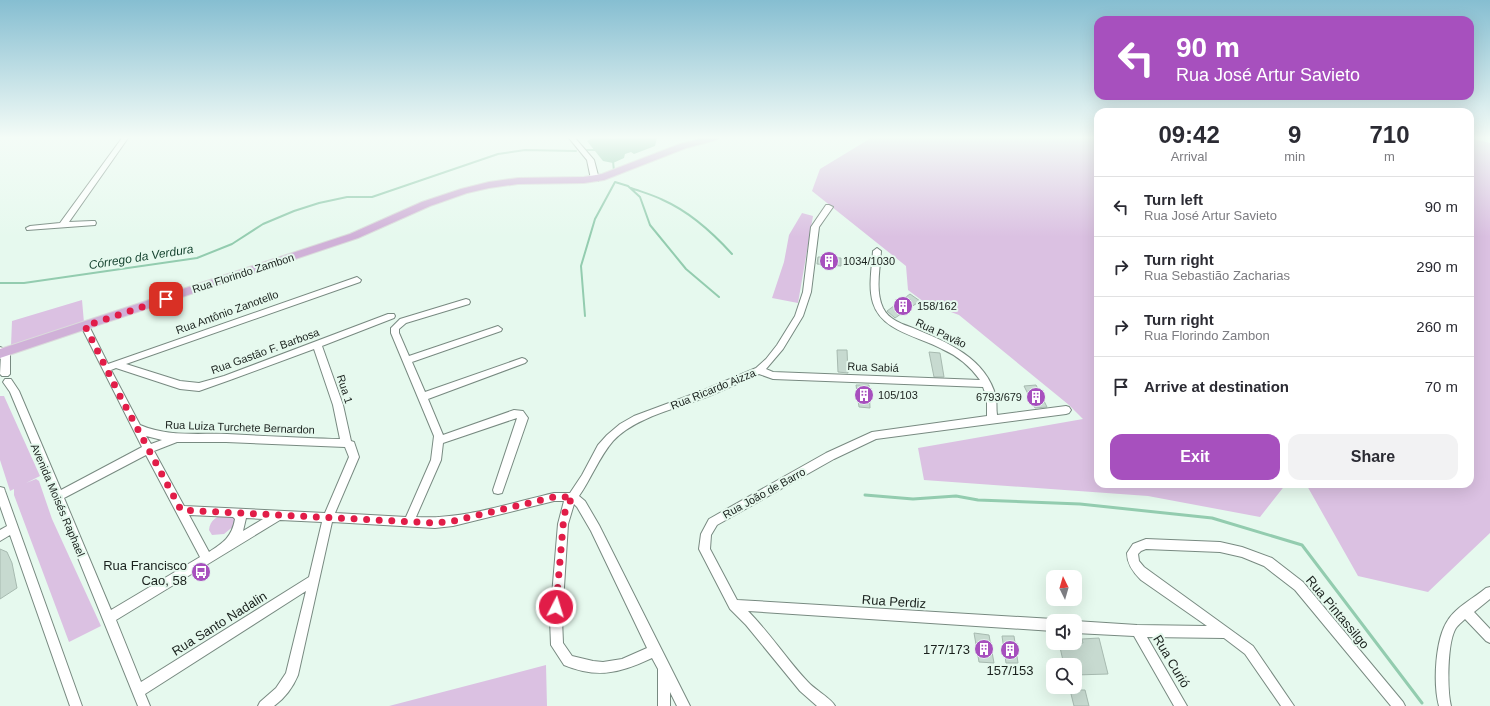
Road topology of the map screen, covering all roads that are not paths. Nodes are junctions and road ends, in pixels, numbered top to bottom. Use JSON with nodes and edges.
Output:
{"nodes":[{"id":1,"x":102,"y":171,"type":"edge"},
{"id":2,"x":593,"y":171,"type":"edge"},
{"id":3,"x":621,"y":171,"type":"edge"},
{"id":4,"x":595,"y":179,"type":"junction"},
{"id":5,"x":830,"y":207,"type":"dead end"},
{"id":6,"x":92,"y":223,"type":"dead end"},
{"id":7,"x":63,"y":225,"type":"junction"},
{"id":8,"x":30,"y":228,"type":"dead end"},
{"id":9,"x":877,"y":251,"type":"dead end"},
{"id":10,"x":357,"y":280,"type":"dead end"},
{"id":11,"x":466,"y":302,"type":"dead end"},
{"id":12,"x":391,"y":316,"type":"dead end"},
{"id":13,"x":85,"y":326,"type":"junction"},
{"id":14,"x":498,"y":329,"type":"dead end"},
{"id":15,"x":317,"y":344,"type":"junction"},
{"id":16,"x":2,"y":352,"type":"edge"},
{"id":17,"x":137,"y":358,"type":"junction"},
{"id":18,"x":407,"y":360,"type":"junction"},
{"id":19,"x":522,"y":361,"type":"dead end"},
{"id":20,"x":117,"y":365,"type":"junction"},
{"id":21,"x":106,"y":368,"type":"junction"},
{"id":22,"x":759,"y":370,"type":"junction"},
{"id":23,"x":146,"y":373,"type":"junction"},
{"id":24,"x":3,"y":379,"type":"edge"},
{"id":25,"x":987,"y":384,"type":"junction"},
{"id":26,"x":422,"y":397,"type":"junction"},
{"id":27,"x":1066,"y":410,"type":"dead end"},
{"id":28,"x":992,"y":419,"type":"junction"},
{"id":29,"x":136,"y":427,"type":"junction"},
{"id":30,"x":174,"y":439,"type":"junction"},
{"id":31,"x":438,"y":441,"type":"junction"},
{"id":32,"x":346,"y":443,"type":"junction"},
{"id":33,"x":148,"y":449,"type":"junction"},
{"id":34,"x":498,"y":490,"type":"dead end"},
{"id":35,"x":0,"y":491,"type":"edge"},
{"id":36,"x":57,"y":497,"type":"junction"},
{"id":37,"x":568,"y":497,"type":"junction"},
{"id":38,"x":181,"y":510,"type":"junction"},
{"id":39,"x":235,"y":512,"type":"junction"},
{"id":40,"x":278,"y":515,"type":"junction"},
{"id":41,"x":328,"y":518,"type":"junction"},
{"id":42,"x":409,"y":522,"type":"junction"},
{"id":43,"x":12,"y":528,"type":"junction"},
{"id":44,"x":0,"y":536,"type":"edge"},
{"id":45,"x":227,"y":546,"type":"junction"},
{"id":46,"x":207,"y":559,"type":"junction"},
{"id":47,"x":315,"y":579,"type":"junction"},
{"id":48,"x":1490,"y":592,"type":"edge"},
{"id":49,"x":734,"y":605,"type":"junction"},
{"id":50,"x":1466,"y":612,"type":"junction"},
{"id":51,"x":109,"y":618,"type":"junction"},
{"id":52,"x":1046,"y":626,"type":"edge"},
{"id":53,"x":1082,"y":627,"type":"edge"},
{"id":54,"x":1137,"y":631,"type":"junction"},
{"id":55,"x":1224,"y":632,"type":"junction"},
{"id":56,"x":1490,"y":638,"type":"edge"},
{"id":57,"x":655,"y":651,"type":"junction"},
{"id":58,"x":664,"y":668,"type":"junction"},
{"id":59,"x":138,"y":691,"type":"junction"},
{"id":60,"x":76,"y":706,"type":"edge"},
{"id":61,"x":144,"y":706,"type":"edge"},
{"id":62,"x":264,"y":706,"type":"edge"},
{"id":63,"x":664,"y":706,"type":"edge"},
{"id":64,"x":684,"y":706,"type":"edge"},
{"id":65,"x":829,"y":706,"type":"edge"},
{"id":66,"x":1181,"y":706,"type":"edge"},
{"id":67,"x":1288,"y":706,"type":"edge"},
{"id":68,"x":1399,"y":706,"type":"edge"},
{"id":69,"x":1445,"y":706,"type":"edge"}],
"edges":[{"from":1,"to":7,"type":"street"},
{"from":2,"to":4,"type":"street"},
{"from":3,"to":4,"type":"main road","name":"Rua Florindo Zambon"},
{"from":4,"to":13,"type":"main road","name":"Rua Florindo Zambon"},
{"from":5,"to":22,"type":"street","name":"Rua Ricardo Aizza"},
{"from":6,"to":7,"type":"street"},
{"from":7,"to":8,"type":"street"},
{"from":9,"to":25,"type":"street","name":"Rua Pavão"},
{"from":10,"to":17,"type":"street","name":"Rua Antônio Zanotello"},
{"from":11,"to":18,"type":"street"},
{"from":12,"to":15,"type":"street","name":"Rua Gastão F. Barbosa"},
{"from":13,"to":16,"type":"main road","name":"Rua Florindo Zambon"},
{"from":13,"to":21,"type":"street"},
{"from":14,"to":18,"type":"street"},
{"from":15,"to":23,"type":"street","name":"Rua Gastão F. Barbosa"},
{"from":15,"to":32,"type":"street","name":"Rua 1"},
{"from":16,"to":24,"type":"street","name":"Avenida Moisés Raphael"},
{"from":17,"to":20,"type":"street","name":"Rua Antônio Zanotello"},
{"from":17,"to":23,"type":"street"},
{"from":18,"to":26,"type":"street"},
{"from":19,"to":26,"type":"street"},
{"from":20,"to":21,"type":"street","name":"Rua Antônio Zanotello"},
{"from":20,"to":23,"type":"street","name":"Rua Gastão F. Barbosa"},
{"from":21,"to":29,"type":"street"},
{"from":22,"to":25,"type":"street","name":"Rua Sabiá"},
{"from":22,"to":37,"type":"street","name":"Rua Ricardo Aizza"},
{"from":24,"to":36,"type":"street","name":"Avenida Moisés Raphael"},
{"from":25,"to":28,"type":"street","name":"Rua Pavão"},
{"from":26,"to":31,"type":"street"},
{"from":27,"to":28,"type":"street","name":"Rua João de Barro"},
{"from":28,"to":49,"type":"street","name":"Rua João de Barro"},
{"from":29,"to":30,"type":"street","name":"Rua Luiza Turchete Bernardon"},
{"from":29,"to":33,"type":"street"},
{"from":30,"to":32,"type":"street","name":"Rua Luiza Turchete Bernardon"},
{"from":30,"to":33,"type":"street"},
{"from":31,"to":34,"type":"street"},
{"from":31,"to":42,"type":"street"},
{"from":32,"to":41,"type":"street","name":"Rua 1"},
{"from":33,"to":36,"type":"street"},
{"from":33,"to":38,"type":"street"},
{"from":35,"to":43,"type":"street"},
{"from":36,"to":51,"type":"street","name":"Avenida Moisés Raphael"},
{"from":37,"to":42,"type":"street"},
{"from":37,"to":57,"type":"street"},
{"from":37,"to":57,"type":"street","name":"Rua Ricardo Aizza"},
{"from":38,"to":39,"type":"street"},
{"from":38,"to":46,"type":"street"},
{"from":39,"to":40,"type":"street"},
{"from":39,"to":45,"type":"street"},
{"from":40,"to":41,"type":"street"},
{"from":40,"to":45,"type":"street"},
{"from":41,"to":42,"type":"street"},
{"from":41,"to":47,"type":"street"},
{"from":43,"to":44,"type":"street"},
{"from":43,"to":60,"type":"street"},
{"from":45,"to":46,"type":"street"},
{"from":46,"to":51,"type":"street"},
{"from":47,"to":59,"type":"street","name":"Rua Santo Nadalin"},
{"from":47,"to":62,"type":"street"},
{"from":48,"to":50,"type":"street"},
{"from":49,"to":52,"type":"street","name":"Rua Perdiz"},
{"from":49,"to":65,"type":"street","name":"Rua João de Barro"},
{"from":50,"to":56,"type":"street"},
{"from":50,"to":69,"type":"street"},
{"from":51,"to":59,"type":"street","name":"Avenida Moisés Raphael"},
{"from":53,"to":54,"type":"street"},
{"from":54,"to":55,"type":"street"},
{"from":54,"to":66,"type":"street","name":"Rua Curió"},
{"from":55,"to":67,"type":"street"},
{"from":55,"to":68,"type":"street","name":"Rua Pintassilgo"},
{"from":57,"to":58,"type":"street"},
{"from":58,"to":63,"type":"street"},
{"from":58,"to":64,"type":"street"},
{"from":59,"to":61,"type":"street","name":"Avenida Moisés Raphael"}]}
